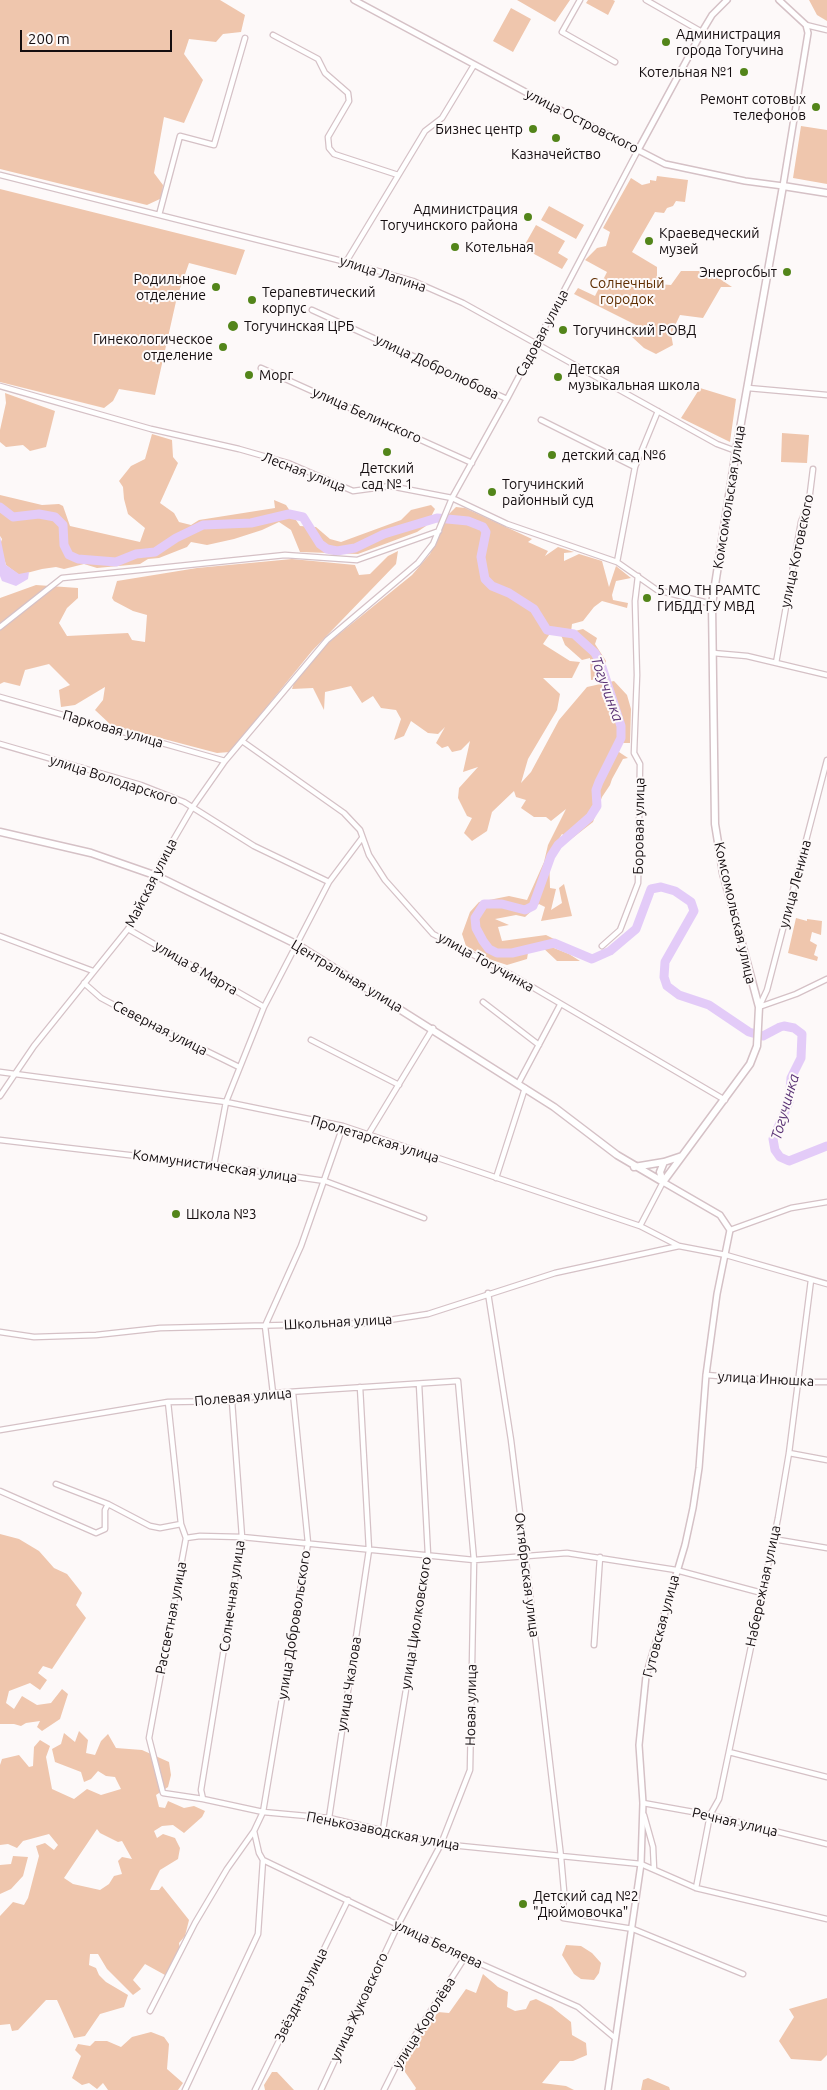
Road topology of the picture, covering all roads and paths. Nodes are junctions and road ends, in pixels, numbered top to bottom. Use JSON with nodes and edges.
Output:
{"nodes":[{"id":1,"x":354,"y":0,"type":"edge"},
{"id":2,"x":580,"y":0,"type":"edge"},
{"id":3,"x":646,"y":0,"type":"edge"},
{"id":4,"x":727,"y":0,"type":"edge"},
{"id":5,"x":779,"y":0,"type":"edge"},
{"id":6,"x":806,"y":25,"type":"junction"},
{"id":7,"x":827,"y":30,"type":"edge"},
{"id":8,"x":702,"y":32,"type":"junction"},
{"id":9,"x":273,"y":35,"type":"dead end"},
{"id":10,"x":245,"y":38,"type":"dead end"},
{"id":11,"x":615,"y":62,"type":"dead end"},
{"id":12,"x":474,"y":65,"type":"junction"},
{"id":13,"x":638,"y":150,"type":"junction"},
{"id":14,"x":0,"y":175,"type":"edge"},
{"id":15,"x":398,"y":175,"type":"junction"},
{"id":16,"x":783,"y":186,"type":"junction"},
{"id":17,"x":827,"y":193,"type":"edge"},
{"id":18,"x":159,"y":214,"type":"junction"},
{"id":19,"x":346,"y":262,"type":"junction"},
{"id":20,"x":312,"y":310,"type":"dead end"},
{"id":21,"x":536,"y":343,"type":"junction"},
{"id":22,"x":262,"y":368,"type":"dead end"},
{"id":23,"x":0,"y":386,"type":"edge"},
{"id":24,"x":748,"y":388,"type":"junction"},
{"id":25,"x":827,"y":395,"type":"edge"},
{"id":26,"x":507,"y":399,"type":"junction"},
{"id":27,"x":658,"y":411,"type":"junction"},
{"id":28,"x":541,"y":420,"type":"dead end"},
{"id":29,"x":736,"y":452,"type":"junction"},
{"id":30,"x":472,"y":463,"type":"junction"},
{"id":31,"x":635,"y":467,"type":"junction"},
{"id":32,"x":812,"y":469,"type":"dead end"},
{"id":33,"x":452,"y":498,"type":"junction"},
{"id":34,"x":439,"y":531,"type":"junction"},
{"id":35,"x":618,"y":562,"type":"junction"},
{"id":36,"x":638,"y":576,"type":"junction"},
{"id":37,"x":712,"y":604,"type":"junction"},
{"id":38,"x":0,"y":627,"type":"edge"},
{"id":39,"x":714,"y":653,"type":"junction"},
{"id":40,"x":776,"y":662,"type":"junction"},
{"id":41,"x":827,"y":674,"type":"edge"},
{"id":42,"x":0,"y":697,"type":"edge"},
{"id":43,"x":242,"y":741,"type":"junction"},
{"id":44,"x":0,"y":744,"type":"edge"},
{"id":45,"x":827,"y":760,"type":"edge"},
{"id":46,"x":226,"y":761,"type":"junction"},
{"id":47,"x":192,"y":808,"type":"junction"},
{"id":48,"x":0,"y":832,"type":"edge"},
{"id":49,"x":362,"y":838,"type":"junction"},
{"id":50,"x":157,"y":876,"type":"junction"},
{"id":51,"x":329,"y":882,"type":"junction"},
{"id":52,"x":128,"y":929,"type":"junction"},
{"id":53,"x":0,"y":936,"type":"edge"},
{"id":54,"x":298,"y":945,"type":"junction"},
{"id":55,"x":602,"y":946,"type":"dead end"},
{"id":56,"x":93,"y":971,"type":"junction"},
{"id":57,"x":827,"y":979,"type":"edge"},
{"id":58,"x":84,"y":983,"type":"junction"},
{"id":59,"x":483,"y":1002,"type":"dead end"},
{"id":60,"x":560,"y":1005,"type":"junction"},
{"id":61,"x":759,"y":1006,"type":"junction"},
{"id":62,"x":264,"y":1007,"type":"junction"},
{"id":63,"x":433,"y":1028,"type":"junction"},
{"id":64,"x":311,"y":1040,"type":"dead end"},
{"id":65,"x":539,"y":1045,"type":"junction"},
{"id":66,"x":239,"y":1067,"type":"junction"},
{"id":67,"x":0,"y":1072,"type":"edge"},
{"id":68,"x":13,"y":1074,"type":"junction"},
{"id":69,"x":399,"y":1085,"type":"junction"},
{"id":70,"x":522,"y":1086,"type":"junction"},
{"id":71,"x":0,"y":1096,"type":"edge"},
{"id":72,"x":725,"y":1100,"type":"junction"},
{"id":73,"x":226,"y":1102,"type":"junction"},
{"id":74,"x":344,"y":1126,"type":"junction"},
{"id":75,"x":368,"y":1134,"type":"junction"},
{"id":76,"x":0,"y":1140,"type":"edge"},
{"id":77,"x":683,"y":1156,"type":"junction"},
{"id":78,"x":664,"y":1162,"type":"junction"},
{"id":79,"x":214,"y":1165,"type":"junction"},
{"id":80,"x":634,"y":1167,"type":"junction"},
{"id":81,"x":496,"y":1178,"type":"junction"},
{"id":82,"x":325,"y":1181,"type":"junction"},
{"id":83,"x":662,"y":1182,"type":"junction"},
{"id":84,"x":827,"y":1202,"type":"edge"},
{"id":85,"x":424,"y":1218,"type":"dead end"},
{"id":86,"x":640,"y":1226,"type":"junction"},
{"id":87,"x":730,"y":1230,"type":"junction"},
{"id":88,"x":679,"y":1246,"type":"junction"},
{"id":89,"x":726,"y":1255,"type":"junction"},
{"id":90,"x":811,"y":1280,"type":"junction"},
{"id":91,"x":827,"y":1284,"type":"edge"},
{"id":92,"x":488,"y":1294,"type":"junction"},
{"id":93,"x":265,"y":1326,"type":"junction"},
{"id":94,"x":0,"y":1332,"type":"edge"},
{"id":95,"x":706,"y":1375,"type":"junction"},
{"id":96,"x":458,"y":1381,"type":"joint"},
{"id":97,"x":798,"y":1382,"type":"junction"},
{"id":98,"x":827,"y":1382,"type":"edge"},
{"id":99,"x":419,"y":1384,"type":"junction"},
{"id":100,"x":360,"y":1387,"type":"junction"},
{"id":101,"x":274,"y":1393,"type":"junction"},
{"id":102,"x":294,"y":1393,"type":"junction"},
{"id":103,"x":232,"y":1401,"type":"junction"},
{"id":104,"x":168,"y":1402,"type":"junction"},
{"id":105,"x":0,"y":1430,"type":"edge"},
{"id":106,"x":788,"y":1453,"type":"junction"},
{"id":107,"x":827,"y":1460,"type":"edge"},
{"id":108,"x":56,"y":1484,"type":"dead end"},
{"id":109,"x":0,"y":1491,"type":"edge"},
{"id":110,"x":108,"y":1504,"type":"junction"},
{"id":111,"x":182,"y":1524,"type":"junction"},
{"id":112,"x":242,"y":1537,"type":"junction"},
{"id":113,"x":186,"y":1538,"type":"junction"},
{"id":114,"x":773,"y":1539,"type":"junction"},
{"id":115,"x":308,"y":1543,"type":"junction"},
{"id":116,"x":827,"y":1548,"type":"edge"},
{"id":117,"x":369,"y":1550,"type":"junction"},
{"id":118,"x":428,"y":1555,"type":"junction"},
{"id":119,"x":524,"y":1557,"type":"junction"},
{"id":120,"x":600,"y":1557,"type":"junction"},
{"id":121,"x":474,"y":1560,"type":"junction"},
{"id":122,"x":676,"y":1570,"type":"junction"},
{"id":123,"x":762,"y":1593,"type":"junction"},
{"id":124,"x":594,"y":1645,"type":"dead end"},
{"id":125,"x":728,"y":1752,"type":"junction"},
{"id":126,"x":827,"y":1777,"type":"edge"},
{"id":127,"x":203,"y":1799,"type":"junction"},
{"id":128,"x":643,"y":1803,"type":"junction"},
{"id":129,"x":263,"y":1812,"type":"junction"},
{"id":130,"x":643,"y":1812,"type":"junction"},
{"id":131,"x":710,"y":1815,"type":"junction"},
{"id":132,"x":329,"y":1818,"type":"junction"},
{"id":133,"x":383,"y":1830,"type":"junction"},
{"id":134,"x":254,"y":1831,"type":"junction"},
{"id":135,"x":441,"y":1844,"type":"junction"},
{"id":136,"x":827,"y":1844,"type":"edge"},
{"id":137,"x":561,"y":1856,"type":"junction"},
{"id":138,"x":263,"y":1860,"type":"junction"},
{"id":139,"x":642,"y":1864,"type":"junction"},
{"id":140,"x":654,"y":1870,"type":"junction"},
{"id":141,"x":696,"y":1888,"type":"junction"},
{"id":142,"x":348,"y":1900,"type":"junction"},
{"id":143,"x":827,"y":1919,"type":"edge"},
{"id":144,"x":398,"y":1925,"type":"junction"},
{"id":145,"x":633,"y":1929,"type":"junction"},
{"id":146,"x":466,"y":1957,"type":"junction"},
{"id":147,"x":743,"y":1974,"type":"dead end"},
{"id":148,"x":150,"y":2011,"type":"dead end"},
{"id":149,"x":615,"y":2038,"type":"junction"},
{"id":150,"x":185,"y":2090,"type":"edge"},
{"id":151,"x":255,"y":2090,"type":"edge"},
{"id":152,"x":321,"y":2090,"type":"edge"},
{"id":153,"x":384,"y":2090,"type":"edge"},
{"id":154,"x":608,"y":2090,"type":"edge"}],
"edges":[{"from":1,"to":12,"type":"street","name":"улица Островского"},
{"from":2,"to":11,"type":"street"},
{"from":3,"to":8,"type":"street"},
{"from":4,"to":8,"type":"street"},
{"from":5,"to":6,"type":"street"},
{"from":6,"to":7,"type":"street"},
{"from":6,"to":16,"type":"street","name":"Комсомольская улица"},
{"from":8,"to":13,"type":"street"},
{"from":9,"to":15,"type":"street"},
{"from":10,"to":18,"type":"street"},
{"from":12,"to":13,"type":"street","name":"улица Островского"},
{"from":12,"to":15,"type":"street"},
{"from":13,"to":16,"type":"street","name":"улица Островского"},
{"from":13,"to":21,"type":"street","name":"Садовая улица"},
{"from":14,"to":18,"type":"street","name":"улица Лапина"},
{"from":15,"to":19,"type":"street"},
{"from":16,"to":17,"type":"main road","name":"улица Островского"},
{"from":16,"to":24,"type":"main road","name":"Комсомольская улица"},
{"from":18,"to":19,"type":"street","name":"улица Лапина"},
{"from":19,"to":21,"type":"street","name":"улица Лапина"},
{"from":20,"to":26,"type":"street","name":"улица Добролюбова"},
{"from":21,"to":26,"type":"street","name":"Садовая улица"},
{"from":21,"to":27,"type":"street","name":"улица Лапина"},
{"from":22,"to":30,"type":"street","name":"улица Белинского"},
{"from":23,"to":33,"type":"street","name":"Лесная улица"},
{"from":24,"to":25,"type":"street"},
{"from":24,"to":29,"type":"main road","name":"Комсомольская улица"},
{"from":26,"to":30,"type":"street","name":"Садовая улица"},
{"from":27,"to":29,"type":"street","name":"улица Лапина"},
{"from":27,"to":31,"type":"street"},
{"from":28,"to":31,"type":"street"},
{"from":29,"to":37,"type":"main road","name":"Комсомольская улица"},
{"from":30,"to":33,"type":"street","name":"Садовая улица"},
{"from":31,"to":35,"type":"street"},
{"from":32,"to":40,"type":"street","name":"улица Котовского"},
{"from":33,"to":34,"type":"street","name":"Садовая улица"},
{"from":33,"to":35,"type":"street","name":"Лесная улица"},
{"from":34,"to":38,"type":"street"},
{"from":34,"to":43,"type":"street","name":"Майская улица"},
{"from":35,"to":36,"type":"street","name":"Лесная улица"},
{"from":36,"to":37,"type":"street","name":"Лесная улица"},
{"from":36,"to":55,"type":"street","name":"Боровая улица"},
{"from":37,"to":39,"type":"main road","name":"Комсомольская улица"},
{"from":39,"to":40,"type":"street"},
{"from":39,"to":61,"type":"main road","name":"Комсомольская улица"},
{"from":40,"to":41,"type":"street"},
{"from":42,"to":46,"type":"street","name":"Парковая улица"},
{"from":43,"to":46,"type":"street","name":"Майская улица"},
{"from":43,"to":49,"type":"street","name":"улица Тогучинка"},
{"from":44,"to":47,"type":"street","name":"улица Володарского"},
{"from":45,"to":61,"type":"street","name":"улица Ленина"},
{"from":46,"to":47,"type":"street","name":"Майская улица"},
{"from":47,"to":50,"type":"street","name":"Майская улица"},
{"from":47,"to":51,"type":"street","name":"улица Володарского"},
{"from":48,"to":50,"type":"main road","name":"Центральная улица"},
{"from":49,"to":51,"type":"street"},
{"from":49,"to":60,"type":"street","name":"улица Тогучинка"},
{"from":50,"to":52,"type":"street","name":"Майская улица"},
{"from":50,"to":54,"type":"main road","name":"Центральная улица"},
{"from":51,"to":54,"type":"street"},
{"from":52,"to":56,"type":"street","name":"Майская улица"},
{"from":52,"to":62,"type":"street","name":"улица 8 Марта"},
{"from":53,"to":56,"type":"street"},
{"from":54,"to":62,"type":"street"},
{"from":54,"to":63,"type":"main road","name":"Центральная улица"},
{"from":56,"to":58,"type":"street","name":"Майская улица"},
{"from":57,"to":61,"type":"street"},
{"from":58,"to":66,"type":"street","name":"Северная улица"},
{"from":58,"to":68,"type":"street","name":"Майская улица"},
{"from":59,"to":65,"type":"street"},
{"from":60,"to":65,"type":"street"},
{"from":60,"to":72,"type":"street","name":"улица Тогучинка"},
{"from":61,"to":72,"type":"main road","name":"Комсомольская улица"},
{"from":62,"to":66,"type":"street"},
{"from":63,"to":69,"type":"street"},
{"from":63,"to":70,"type":"main road","name":"Центральная улица"},
{"from":64,"to":69,"type":"street"},
{"from":65,"to":70,"type":"street"},
{"from":66,"to":73,"type":"street"},
{"from":67,"to":68,"type":"street","name":"Пролетарская улица"},
{"from":68,"to":71,"type":"street","name":"Майская улица"},
{"from":68,"to":73,"type":"street","name":"Пролетарская улица"},
{"from":69,"to":75,"type":"street"},
{"from":70,"to":80,"type":"main road","name":"Центральная улица"},
{"from":70,"to":81,"type":"street"},
{"from":72,"to":77,"type":"main road","name":"Комсомольская улица"},
{"from":73,"to":74,"type":"street","name":"Пролетарская улица"},
{"from":73,"to":79,"type":"street"},
{"from":74,"to":75,"type":"street","name":"Пролетарская улица"},
{"from":74,"to":82,"type":"street"},
{"from":75,"to":81,"type":"street","name":"Пролетарская улица"},
{"from":76,"to":79,"type":"street","name":"Коммунистическая улица"},
{"from":77,"to":78,"type":"main road"},
{"from":77,"to":83,"type":"main road","name":"Комсомольская улица"},
{"from":78,"to":80,"type":"main road"},
{"from":78,"to":83,"type":"main road"},
{"from":79,"to":82,"type":"street","name":"Коммунистическая улица"},
{"from":80,"to":83,"type":"main road","name":"Центральная улица"},
{"from":81,"to":86,"type":"street","name":"Пролетарская улица"},
{"from":82,"to":85,"type":"street","name":"Коммунистическая улица"},
{"from":82,"to":93,"type":"street"},
{"from":83,"to":86,"type":"street"},
{"from":83,"to":87,"type":"street"},
{"from":84,"to":87,"type":"street"},
{"from":86,"to":88,"type":"street","name":"Пролетарская улица"},
{"from":87,"to":89,"type":"street","name":"Гутовская улица"},
{"from":88,"to":89,"type":"street","name":"Школьная улица"},
{"from":88,"to":92,"type":"street","name":"Школьная улица"},
{"from":89,"to":90,"type":"street"},
{"from":89,"to":95,"type":"street","name":"Гутовская улица"},
{"from":90,"to":91,"type":"street"},
{"from":90,"to":97,"type":"street","name":"Набережная улица"},
{"from":92,"to":93,"type":"street","name":"Школьная улица"},
{"from":92,"to":119,"type":"street","name":"Октябрьская улица"},
{"from":93,"to":94,"type":"street","name":"Школьная улица"},
{"from":93,"to":101,"type":"street"},
{"from":95,"to":97,"type":"street","name":"улица Инюшка"},
{"from":95,"to":122,"type":"street","name":"Гутовская улица"},
{"from":96,"to":99,"type":"street","name":"Полевая улица"},
{"from":96,"to":121,"type":"street","name":"Новая улица"},
{"from":97,"to":98,"type":"street","name":"улица Инюшка"},
{"from":97,"to":106,"type":"street","name":"Набережная улица"},
{"from":99,"to":100,"type":"street","name":"Полевая улица"},
{"from":99,"to":118,"type":"street","name":"улица Циолковского"},
{"from":100,"to":102,"type":"street","name":"Полевая улица"},
{"from":100,"to":117,"type":"street","name":"улица Чкалова"},
{"from":101,"to":102,"type":"street","name":"Полевая улица"},
{"from":101,"to":103,"type":"street","name":"Полевая улица"},
{"from":102,"to":115,"type":"street","name":"улица Добровольского"},
{"from":103,"to":104,"type":"street","name":"Полевая улица"},
{"from":103,"to":112,"type":"street","name":"Солнечная улица"},
{"from":104,"to":105,"type":"street","name":"Полевая улица"},
{"from":104,"to":111,"type":"street","name":"Рассветная улица"},
{"from":106,"to":107,"type":"street"},
{"from":106,"to":114,"type":"street","name":"Набережная улица"},
{"from":108,"to":110,"type":"street"},
{"from":109,"to":110,"type":"street"},
{"from":110,"to":111,"type":"street"},
{"from":111,"to":113,"type":"street","name":"Рассветная улица"},
{"from":112,"to":113,"type":"street"},
{"from":112,"to":115,"type":"street"},
{"from":112,"to":127,"type":"street","name":"Солнечная улица"},
{"from":113,"to":127,"type":"street","name":"Рассветная улица"},
{"from":114,"to":116,"type":"street"},
{"from":114,"to":123,"type":"street","name":"Набережная улица"},
{"from":115,"to":117,"type":"street"},
{"from":115,"to":129,"type":"street","name":"улица Добровольского"},
{"from":117,"to":118,"type":"street"},
{"from":117,"to":132,"type":"street","name":"улица Чкалова"},
{"from":118,"to":121,"type":"street"},
{"from":118,"to":133,"type":"street","name":"улица Циолковского"},
{"from":119,"to":120,"type":"street"},
{"from":119,"to":121,"type":"street"},
{"from":119,"to":137,"type":"street","name":"Октябрьская улица"},
{"from":120,"to":122,"type":"street"},
{"from":120,"to":124,"type":"street"},
{"from":121,"to":135,"type":"street","name":"Новая улица"},
{"from":122,"to":123,"type":"street"},
{"from":122,"to":128,"type":"street","name":"Гутовская улица"},
{"from":123,"to":125,"type":"street","name":"Набережная улица"},
{"from":125,"to":126,"type":"street"},
{"from":125,"to":131,"type":"street","name":"Набережная улица"},
{"from":127,"to":129,"type":"street","name":"Пенькозаводская улица"},
{"from":128,"to":130,"type":"street","name":"Гутовская улица"},
{"from":128,"to":131,"type":"street","name":"Речная улица"},
{"from":129,"to":132,"type":"street","name":"Пенькозаводская улица"},
{"from":129,"to":134,"type":"street","name":"улица Добровольского"},
{"from":130,"to":139,"type":"street","name":"Гутовская улица"},
{"from":130,"to":140,"type":"street"},
{"from":131,"to":136,"type":"street","name":"Речная улица"},
{"from":131,"to":141,"type":"street","name":"Набережная улица"},
{"from":132,"to":133,"type":"street","name":"Пенькозаводская улица"},
{"from":133,"to":135,"type":"street","name":"Пенькозаводская улица"},
{"from":134,"to":138,"type":"street"},
{"from":134,"to":148,"type":"street","name":"улица Добровольского"},
{"from":135,"to":137,"type":"street","name":"Пенькозаводская улица"},
{"from":135,"to":144,"type":"street","name":"Новая улица"},
{"from":137,"to":139,"type":"street","name":"Пенькозаводская улица"},
{"from":137,"to":145,"type":"street"},
{"from":138,"to":142,"type":"street","name":"улица Беляева"},
{"from":138,"to":150,"type":"street"},
{"from":139,"to":140,"type":"street","name":"Пенькозаводская улица"},
{"from":139,"to":145,"type":"street","name":"Гутовская улица"},
{"from":140,"to":141,"type":"street","name":"Пенькозаводская улица"},
{"from":141,"to":143,"type":"street","name":"Пенькозаводская улица"},
{"from":142,"to":144,"type":"street","name":"улица Беляева"},
{"from":142,"to":151,"type":"street","name":"Звёздная улица"},
{"from":144,"to":146,"type":"street","name":"улица Беляева"},
{"from":144,"to":152,"type":"street","name":"улица Жуковского"},
{"from":145,"to":147,"type":"street"},
{"from":145,"to":149,"type":"street","name":"Гутовская улица"},
{"from":146,"to":149,"type":"street","name":"улица Беляева"},
{"from":146,"to":153,"type":"street","name":"улица Королёва"},
{"from":149,"to":154,"type":"street","name":"Гутовская улица"}]}
